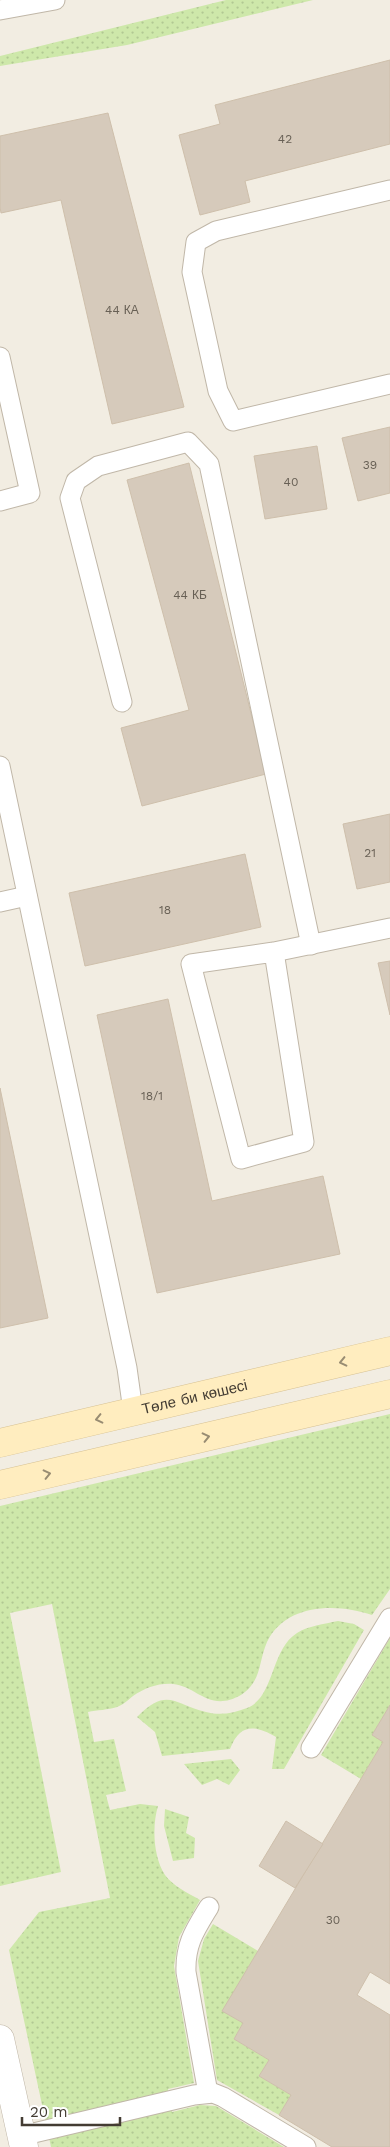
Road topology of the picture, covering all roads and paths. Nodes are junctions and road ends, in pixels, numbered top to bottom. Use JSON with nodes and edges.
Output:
{"nodes":[{"id":1,"x":55,"y":0,"type":"edge"},
{"id":2,"x":0,"y":10,"type":"edge"},
{"id":3,"x":390,"y":190,"type":"edge"},
{"id":4,"x":0,"y":357,"type":"edge"},
{"id":5,"x":390,"y":384,"type":"edge"},
{"id":6,"x":0,"y":501,"type":"edge"},
{"id":7,"x":122,"y":702,"type":"dead end"},
{"id":8,"x":0,"y":766,"type":"edge"},
{"id":9,"x":27,"y":896,"type":"junction"},
{"id":10,"x":0,"y":902,"type":"edge"},
{"id":11,"x":390,"y":928,"type":"edge"},
{"id":12,"x":311,"y":945,"type":"junction"},
{"id":13,"x":274,"y":952,"type":"junction"},
{"id":14,"x":390,"y":1351,"type":"edge"},
{"id":15,"x":390,"y":1394,"type":"edge"},
{"id":16,"x":133,"y":1411,"type":"junction"},
{"id":17,"x":0,"y":1443,"type":"edge"},
{"id":18,"x":0,"y":1486,"type":"edge"},
{"id":19,"x":390,"y":1618,"type":"edge"},
{"id":20,"x":311,"y":1748,"type":"dead end"},
{"id":21,"x":209,"y":1907,"type":"dead end"},
{"id":22,"x":0,"y":2039,"type":"edge"},
{"id":23,"x":208,"y":2093,"type":"junction"},
{"id":24,"x":22,"y":2142,"type":"edge"},
{"id":25,"x":306,"y":2147,"type":"edge"}],
"edges":[{"from":1,"to":2,"type":"lane"},
{"from":3,"to":5,"type":"lane"},
{"from":4,"to":6,"type":"lane"},
{"from":7,"to":12,"type":"lane"},
{"from":8,"to":9,"type":"lane"},
{"from":9,"to":10,"type":"lane"},
{"from":9,"to":16,"type":"lane"},
{"from":11,"to":12,"type":"lane"},
{"from":12,"to":13,"type":"lane"},
{"from":13,"to":13,"type":"lane"},
{"from":14,"to":16,"type":"main road","name":"Төле би көшесі","one_way":true},
{"from":18,"to":15,"type":"main road","one_way":true},
{"from":16,"to":17,"type":"main road","name":"Төле би көшесі","one_way":true},
{"from":19,"to":20,"type":"lane"},
{"from":21,"to":23,"type":"lane"},
{"from":22,"to":24,"type":"street"},
{"from":23,"to":24,"type":"lane"},
{"from":23,"to":25,"type":"lane"}]}
